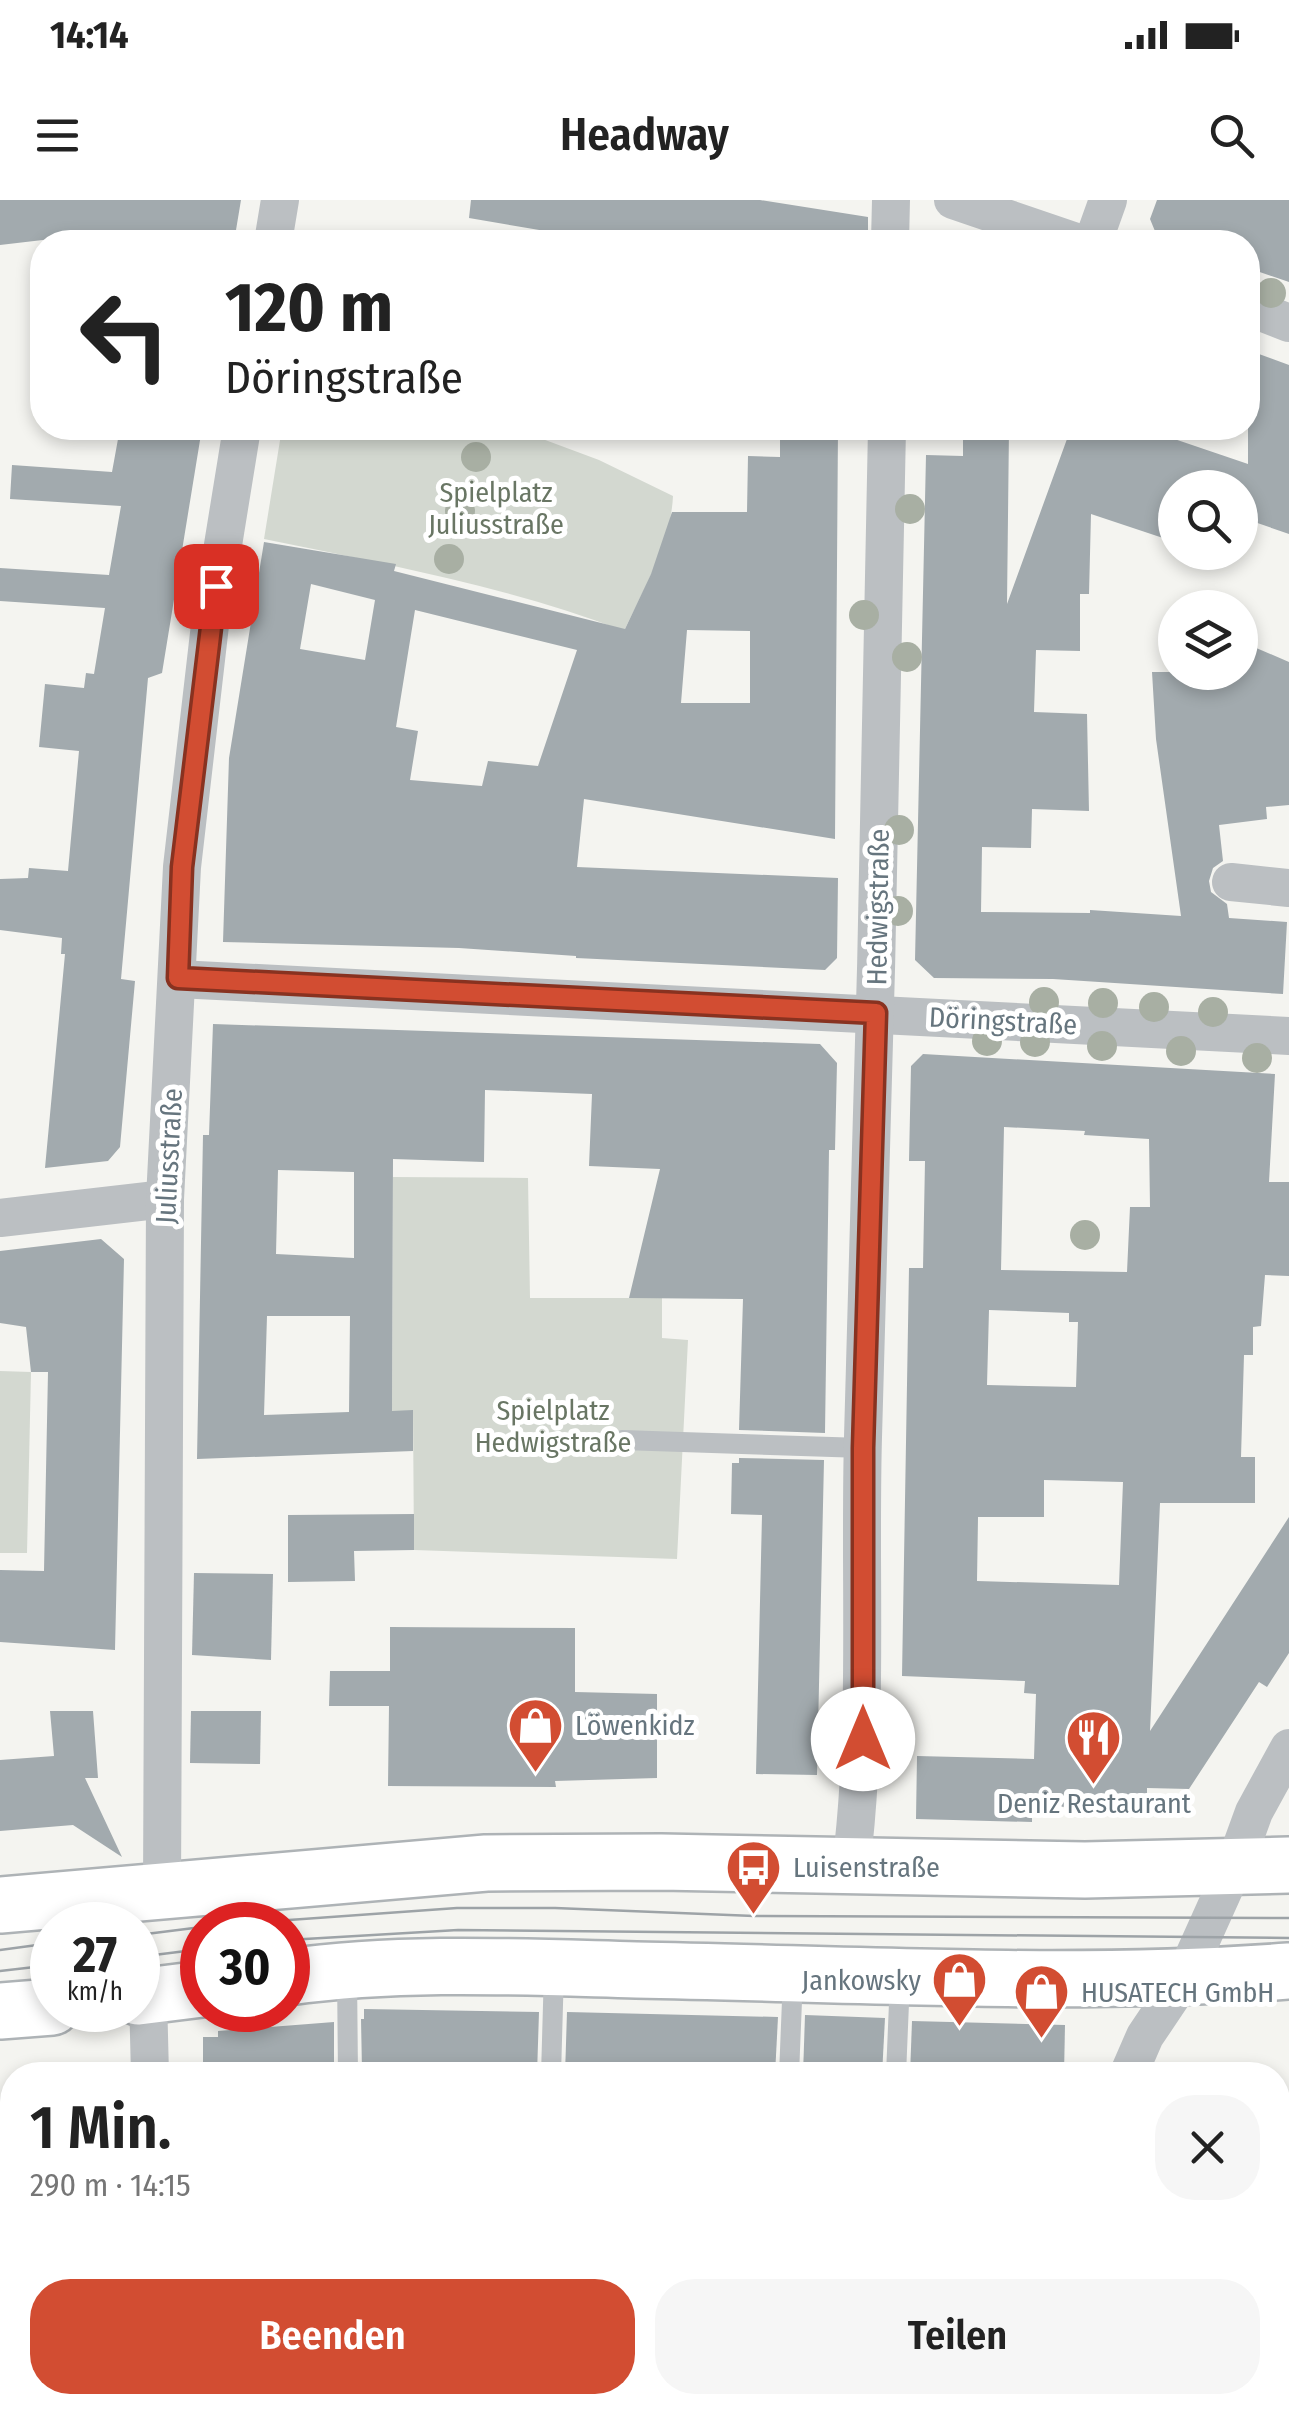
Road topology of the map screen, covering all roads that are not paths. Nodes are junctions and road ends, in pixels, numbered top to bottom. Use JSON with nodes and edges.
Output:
{"nodes":[{"id":1,"x":280,"y":200,"type":"edge"},
{"id":2,"x":891,"y":200,"type":"edge"},
{"id":3,"x":953,"y":200,"type":"edge"},
{"id":4,"x":1108,"y":200,"type":"edge"},
{"id":5,"x":275,"y":230,"type":"edge"},
{"id":6,"x":890,"y":230,"type":"edge"},
{"id":7,"x":1041,"y":230,"type":"edge"},
{"id":8,"x":1097,"y":230,"type":"edge"},
{"id":9,"x":1260,"y":311,"type":"edge"},
{"id":10,"x":1289,"y":322,"type":"edge"},
{"id":11,"x":240,"y":440,"type":"edge"},
{"id":12,"x":887,"y":440,"type":"edge"},
{"id":13,"x":1231,"y":882,"type":"dead end"},
{"id":14,"x":1289,"y":888,"type":"edge"},
{"id":15,"x":178,"y":978,"type":"junction"},
{"id":16,"x":876,"y":1013,"type":"junction"},
{"id":17,"x":1289,"y":1036,"type":"edge"},
{"id":18,"x":165,"y":1199,"type":"junction"},
{"id":19,"x":0,"y":1218,"type":"edge"},
{"id":20,"x":622,"y":1440,"type":"dead end"},
{"id":21,"x":863,"y":1448,"type":"junction"},
{"id":22,"x":1289,"y":1748,"type":"edge"},
{"id":23,"x":1289,"y":1864,"type":"edge"},
{"id":24,"x":851,"y":1866,"type":"junction"},
{"id":25,"x":1234,"y":1866,"type":"junction"},
{"id":26,"x":162,"y":1889,"type":"junction"},
{"id":27,"x":0,"y":1905,"type":"edge"},
{"id":28,"x":554,"y":1968,"type":"junction"},
{"id":29,"x":347,"y":1971,"type":"junction"},
{"id":30,"x":1289,"y":1971,"type":"edge"},
{"id":31,"x":792,"y":1974,"type":"junction"},
{"id":32,"x":310,"y":1975,"type":"edge"},
{"id":33,"x":900,"y":1977,"type":"junction"},
{"id":34,"x":1184,"y":1978,"type":"junction"},
{"id":35,"x":30,"y":2009,"type":"edge"},
{"id":36,"x":0,"y":2011,"type":"edge"},
{"id":37,"x":146,"y":2032,"type":"edge"},
{"id":38,"x":149,"y":2062,"type":"edge"},
{"id":39,"x":348,"y":2062,"type":"edge"},
{"id":40,"x":551,"y":2062,"type":"edge"},
{"id":41,"x":789,"y":2062,"type":"edge"},
{"id":42,"x":897,"y":2062,"type":"edge"},
{"id":43,"x":1134,"y":2062,"type":"edge"}],
"edges":[{"from":1,"to":5,"type":"street"},
{"from":2,"to":6,"type":"street"},
{"from":3,"to":7,"type":"street"},
{"from":4,"to":8,"type":"street"},
{"from":9,"to":10,"type":"street"},
{"from":11,"to":15,"type":"street","name":"Juliusstraße"},
{"from":12,"to":16,"type":"street","name":"Hedwigstraße"},
{"from":13,"to":14,"type":"street"},
{"from":15,"to":16,"type":"street","name":"Döringstraße"},
{"from":15,"to":18,"type":"street","name":"Juliusstraße"},
{"from":16,"to":17,"type":"street","name":"Döringstraße"},
{"from":16,"to":21,"type":"street","name":"Hedwigstraße"},
{"from":18,"to":19,"type":"street"},
{"from":18,"to":26,"type":"street","name":"Juliusstraße"},
{"from":20,"to":21,"type":"lane"},
{"from":21,"to":24,"type":"street","name":"Hedwigstraße"},
{"from":22,"to":25,"type":"street"},
{"from":23,"to":25,"type":"main road"},
{"from":24,"to":25,"type":"main road"},
{"from":24,"to":26,"type":"main road"},
{"from":25,"to":34,"type":"street"},
{"from":26,"to":27,"type":"main road"},
{"from":28,"to":29,"type":"main road"},
{"from":28,"to":31,"type":"main road"},
{"from":28,"to":40,"type":"lane"},
{"from":29,"to":32,"type":"main road"},
{"from":29,"to":39,"type":"lane"},
{"from":30,"to":34,"type":"main road"},
{"from":31,"to":33,"type":"main road"},
{"from":31,"to":41,"type":"lane"},
{"from":33,"to":34,"type":"main road"},
{"from":33,"to":42,"type":"lane"},
{"from":34,"to":43,"type":"street"},
{"from":35,"to":36,"type":"main road"},
{"from":37,"to":38,"type":"street"}]}
